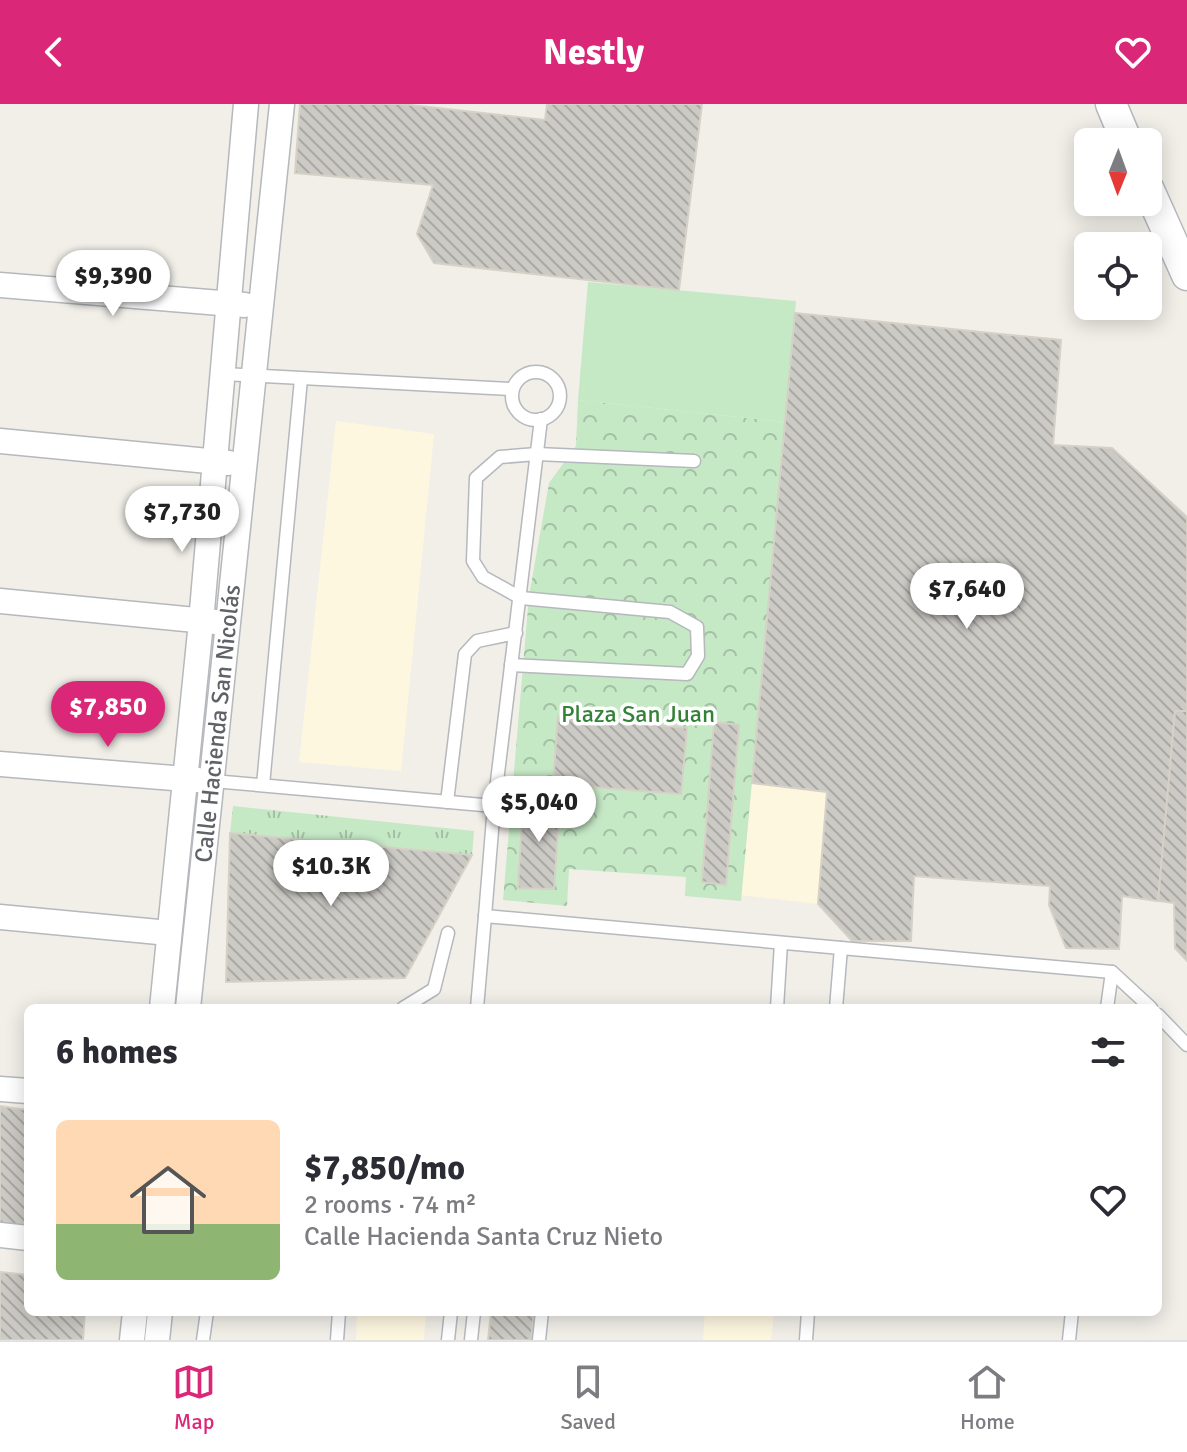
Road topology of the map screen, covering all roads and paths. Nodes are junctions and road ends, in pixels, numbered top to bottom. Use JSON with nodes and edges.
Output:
{"nodes":[{"id":1,"x":246,"y":104,"type":"edge"},
{"id":2,"x":282,"y":104,"type":"edge"},
{"id":3,"x":1111,"y":104,"type":"edge"},
{"id":4,"x":1121,"y":128,"type":"edge"},
{"id":5,"x":1161,"y":216,"type":"edge"},
{"id":6,"x":1187,"y":275,"type":"edge"},
{"id":7,"x":0,"y":285,"type":"edge"},
{"id":8,"x":229,"y":303,"type":"junction"},
{"id":9,"x":262,"y":307,"type":"junction"},
{"id":10,"x":224,"y":374,"type":"junction"},
{"id":11,"x":255,"y":377,"type":"junction"},
{"id":12,"x":301,"y":379,"type":"junction"},
{"id":13,"x":512,"y":389,"type":"junction"},
{"id":14,"x":541,"y":419,"type":"junction"},
{"id":15,"x":1,"y":449,"type":"edge"},
{"id":16,"x":537,"y":454,"type":"junction"},
{"id":17,"x":213,"y":461,"type":"junction"},
{"id":18,"x":694,"y":461,"type":"dead end"},
{"id":19,"x":245,"y":465,"type":"junction"},
{"id":20,"x":521,"y":598,"type":"junction"},
{"id":21,"x":0,"y":601,"type":"edge"},
{"id":22,"x":201,"y":622,"type":"junction"},
{"id":23,"x":229,"y":623,"type":"junction"},
{"id":24,"x":516,"y":633,"type":"junction"},
{"id":25,"x":511,"y":665,"type":"junction"},
{"id":26,"x":0,"y":764,"type":"edge"},
{"id":27,"x":185,"y":779,"type":"junction"},
{"id":28,"x":213,"y":781,"type":"junction"},
{"id":29,"x":263,"y":785,"type":"junction"},
{"id":30,"x":447,"y":802,"type":"junction"},
{"id":31,"x":494,"y":806,"type":"junction"},
{"id":32,"x":485,"y":916,"type":"junction"},
{"id":33,"x":0,"y":917,"type":"edge"},
{"id":34,"x":169,"y":933,"type":"junction"},
{"id":35,"x":448,"y":933,"type":"dead end"},
{"id":36,"x":781,"y":943,"type":"junction"},
{"id":37,"x":841,"y":948,"type":"junction"},
{"id":38,"x":1112,"y":972,"type":"junction"},
{"id":39,"x":162,"y":1004,"type":"edge"},
{"id":40,"x":188,"y":1004,"type":"edge"},
{"id":41,"x":410,"y":1004,"type":"edge"},
{"id":42,"x":477,"y":1004,"type":"edge"},
{"id":43,"x":777,"y":1004,"type":"edge"},
{"id":44,"x":836,"y":1004,"type":"edge"},
{"id":45,"x":1108,"y":1004,"type":"edge"},
{"id":46,"x":1147,"y":1004,"type":"edge"},
{"id":47,"x":1162,"y":1019,"type":"edge"},
{"id":48,"x":1187,"y":1045,"type":"edge"},
{"id":49,"x":0,"y":1089,"type":"edge"},
{"id":50,"x":24,"y":1091,"type":"edge"},
{"id":51,"x":0,"y":1235,"type":"edge"},
{"id":52,"x":24,"y":1238,"type":"edge"},
{"id":53,"x":135,"y":1316,"type":"edge"},
{"id":54,"x":160,"y":1316,"type":"edge"},
{"id":55,"x":206,"y":1316,"type":"edge"},
{"id":56,"x":339,"y":1316,"type":"edge"},
{"id":57,"x":451,"y":1316,"type":"edge"},
{"id":58,"x":474,"y":1316,"type":"edge"},
{"id":59,"x":542,"y":1316,"type":"edge"},
{"id":60,"x":808,"y":1316,"type":"edge"},
{"id":61,"x":1072,"y":1316,"type":"edge"},
{"id":62,"x":132,"y":1340,"type":"edge"},
{"id":63,"x":157,"y":1340,"type":"edge"},
{"id":64,"x":203,"y":1340,"type":"edge"},
{"id":65,"x":337,"y":1340,"type":"edge"},
{"id":66,"x":448,"y":1340,"type":"edge"},
{"id":67,"x":471,"y":1340,"type":"edge"},
{"id":68,"x":539,"y":1340,"type":"edge"},
{"id":69,"x":806,"y":1340,"type":"edge"},
{"id":70,"x":1069,"y":1340,"type":"edge"}],
"edges":[{"from":1,"to":8,"type":"street","name":"Calle Hacienda San Nicolás"},
{"from":2,"to":9,"type":"street","name":"Calle Hacienda San Nicolás"},
{"from":3,"to":4,"type":"street"},
{"from":5,"to":6,"type":"street"},
{"from":7,"to":8,"type":"street"},
{"from":8,"to":9,"type":"street"},
{"from":8,"to":10,"type":"street","name":"Calle Hacienda San Nicolás"},
{"from":9,"to":11,"type":"street","name":"Calle Hacienda San Nicolás"},
{"from":10,"to":11,"type":"lane"},
{"from":10,"to":17,"type":"street","name":"Calle Hacienda San Nicolás"},
{"from":11,"to":12,"type":"lane"},
{"from":11,"to":19,"type":"street","name":"Calle Hacienda San Nicolás"},
{"from":12,"to":13,"type":"lane"},
{"from":12,"to":29,"type":"lane"},
{"from":13,"to":14,"type":"lane"},
{"from":13,"to":14,"type":"lane"},
{"from":14,"to":16,"type":"lane"},
{"from":15,"to":17,"type":"street"},
{"from":16,"to":18,"type":"lane"},
{"from":16,"to":20,"type":"lane"},
{"from":16,"to":20,"type":"lane"},
{"from":17,"to":19,"type":"street"},
{"from":17,"to":22,"type":"street","name":"Calle Hacienda San Nicolás"},
{"from":19,"to":23,"type":"street","name":"Calle Hacienda San Nicolás"},
{"from":20,"to":24,"type":"lane"},
{"from":20,"to":25,"type":"lane"},
{"from":21,"to":22,"type":"street"},
{"from":22,"to":23,"type":"street"},
{"from":22,"to":27,"type":"street","name":"Calle Hacienda San Nicolás"},
{"from":23,"to":28,"type":"street","name":"Calle Hacienda San Nicolás"},
{"from":24,"to":25,"type":"lane"},
{"from":24,"to":30,"type":"lane"},
{"from":25,"to":31,"type":"lane"},
{"from":26,"to":27,"type":"street"},
{"from":27,"to":28,"type":"street"},
{"from":27,"to":34,"type":"street","name":"Calle Hacienda San Nicolás"},
{"from":28,"to":29,"type":"lane"},
{"from":28,"to":40,"type":"street","name":"Calle Hacienda San Nicolás"},
{"from":29,"to":30,"type":"lane"},
{"from":30,"to":31,"type":"lane"},
{"from":31,"to":32,"type":"lane"},
{"from":32,"to":36,"type":"lane"},
{"from":32,"to":42,"type":"lane"},
{"from":33,"to":34,"type":"street"},
{"from":34,"to":39,"type":"street","name":"Calle Hacienda San Nicolás"},
{"from":35,"to":41,"type":"lane"},
{"from":36,"to":37,"type":"lane"},
{"from":36,"to":43,"type":"lane"},
{"from":37,"to":38,"type":"lane"},
{"from":37,"to":44,"type":"lane"},
{"from":38,"to":45,"type":"lane"},
{"from":38,"to":46,"type":"lane"},
{"from":47,"to":48,"type":"lane"},
{"from":49,"to":50,"type":"street"},
{"from":51,"to":52,"type":"street"},
{"from":53,"to":62,"type":"street"},
{"from":54,"to":63,"type":"street"},
{"from":55,"to":64,"type":"lane"},
{"from":56,"to":65,"type":"lane"},
{"from":57,"to":66,"type":"lane"},
{"from":58,"to":67,"type":"lane"},
{"from":59,"to":68,"type":"lane"},
{"from":60,"to":69,"type":"lane"},
{"from":61,"to":70,"type":"lane"}]}
